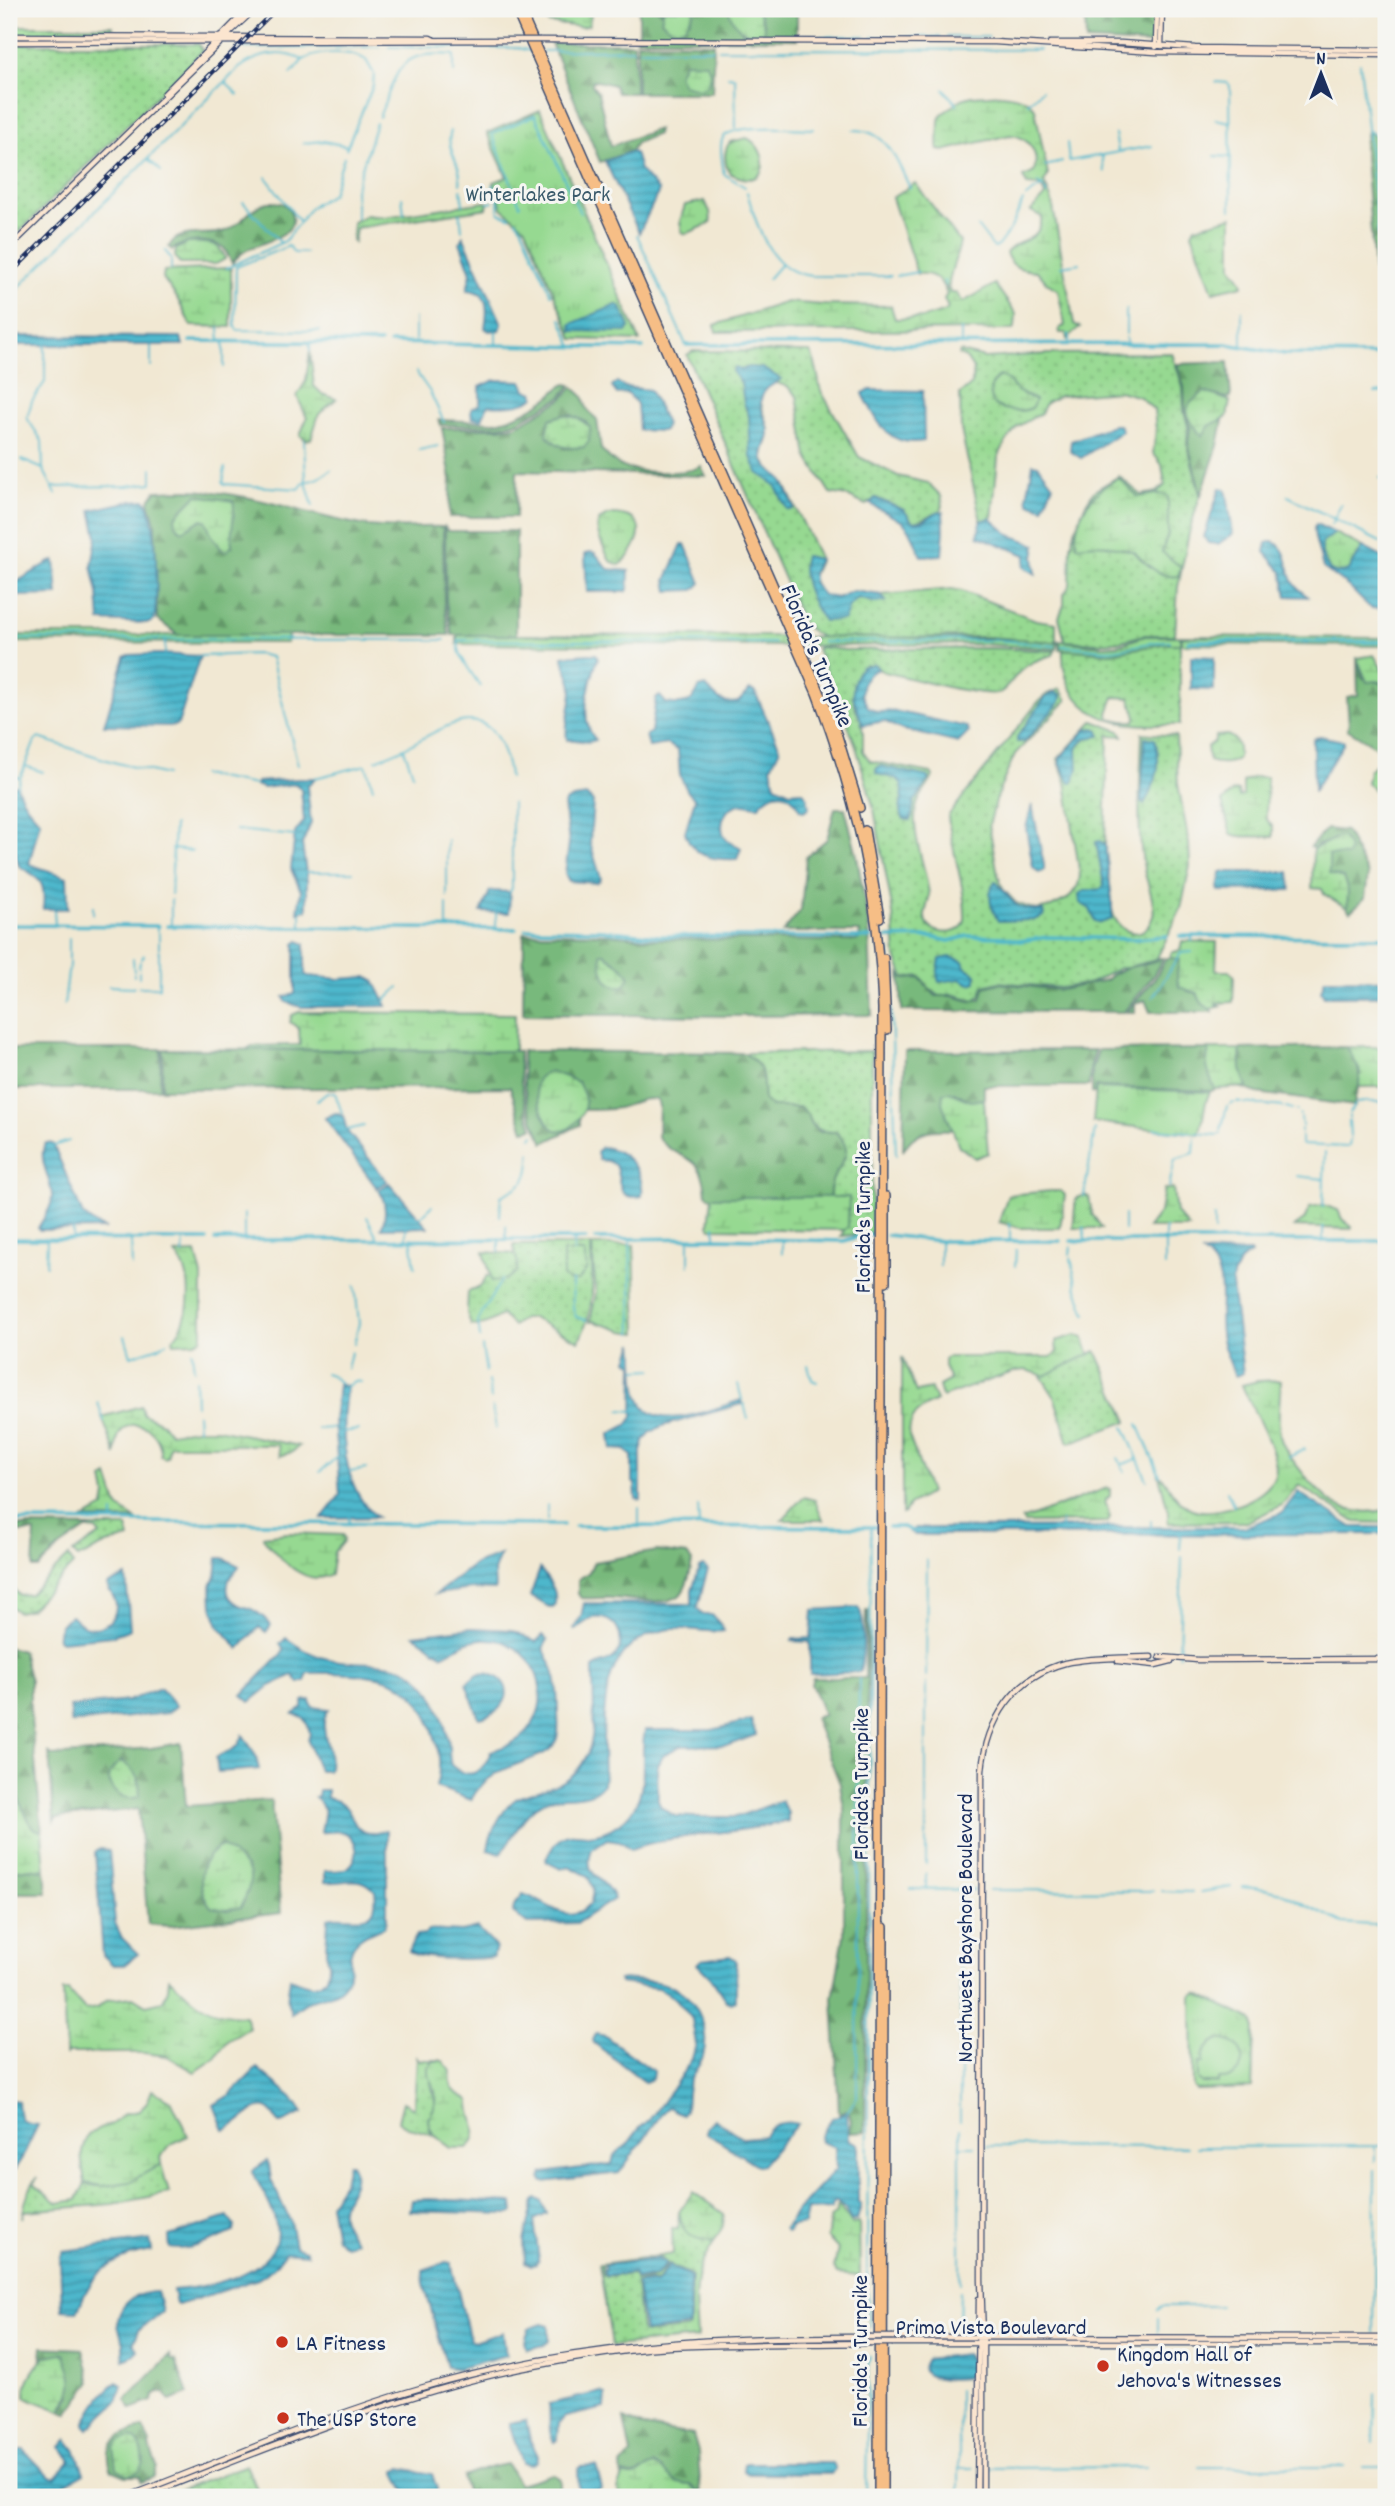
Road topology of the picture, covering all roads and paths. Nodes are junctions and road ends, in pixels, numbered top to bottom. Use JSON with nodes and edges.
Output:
{"nodes":[{"id":1,"x":248,"y":9,"type":"edge"},
{"id":2,"x":255,"y":9,"type":"edge"},
{"id":3,"x":515,"y":9,"type":"edge"},
{"id":4,"x":520,"y":9,"type":"edge"},
{"id":5,"x":1159,"y":9,"type":"edge"},
{"id":6,"x":240,"y":23,"type":"junction"},
{"id":7,"x":9,"y":36,"type":"edge"},
{"id":8,"x":245,"y":38,"type":"junction"},
{"id":9,"x":219,"y":40,"type":"junction"},
{"id":10,"x":435,"y":40,"type":"junction"},
{"id":11,"x":9,"y":42,"type":"edge"},
{"id":12,"x":199,"y":43,"type":"junction"},
{"id":13,"x":1159,"y":49,"type":"junction"},
{"id":14,"x":1272,"y":52,"type":"junction"},
{"id":15,"x":1385,"y":53,"type":"edge"},
{"id":16,"x":203,"y":54,"type":"junction"},
{"id":17,"x":162,"y":97,"type":"junction"},
{"id":18,"x":9,"y":248,"type":"edge"},
{"id":19,"x":883,"y":1225,"type":"junction"},
{"id":20,"x":883,"y":1247,"type":"junction"},
{"id":21,"x":1151,"y":1660,"type":"junction"},
{"id":22,"x":1160,"y":1660,"type":"junction"},
{"id":23,"x":1386,"y":1660,"type":"edge"},
{"id":24,"x":869,"y":2340,"type":"junction"},
{"id":25,"x":980,"y":2340,"type":"junction"},
{"id":26,"x":1386,"y":2341,"type":"edge"},
{"id":27,"x":647,"y":2344,"type":"junction"},
{"id":28,"x":608,"y":2348,"type":"junction"},
{"id":29,"x":612,"y":2354,"type":"junction"},
{"id":30,"x":582,"y":2358,"type":"junction"},
{"id":31,"x":371,"y":2407,"type":"junction"},
{"id":32,"x":319,"y":2422,"type":"junction"},
{"id":33,"x":302,"y":2429,"type":"junction"},
{"id":34,"x":980,"y":2429,"type":"junction"},
{"id":35,"x":301,"y":2436,"type":"junction"},
{"id":36,"x":270,"y":2448,"type":"junction"},
{"id":37,"x":189,"y":2473,"type":"junction"},
{"id":38,"x":168,"y":2487,"type":"junction"},
{"id":39,"x":126,"y":2497,"type":"edge"},
{"id":40,"x":142,"y":2497,"type":"edge"},
{"id":41,"x":878,"y":2497,"type":"edge"},
{"id":42,"x":883,"y":2497,"type":"edge"},
{"id":43,"x":977,"y":2497,"type":"edge"},
{"id":44,"x":983,"y":2497,"type":"edge"}],
"edges":[{"from":1,"to":9,"type":"main road"},
{"from":2,"to":6,"type":"main road"},
{"from":3,"to":19,"type":"highway","name":"Florida's Turnpike"},
{"from":4,"to":19,"type":"highway","name":"Florida's Turnpike"},
{"from":5,"to":13,"type":"main road"},
{"from":6,"to":8,"type":"main road"},
{"from":6,"to":9,"type":"main road"},
{"from":7,"to":9,"type":"main road"},
{"from":8,"to":9,"type":"main road"},
{"from":8,"to":10,"type":"main road"},
{"from":9,"to":10,"type":"main road"},
{"from":9,"to":12,"type":"main road"},
{"from":9,"to":16,"type":"main road"},
{"from":9,"to":17,"type":"main road"},
{"from":10,"to":13,"type":"main road","bridge":true},
{"from":11,"to":12,"type":"main road"},
{"from":12,"to":16,"type":"main road"},
{"from":13,"to":14,"type":"main road"},
{"from":13,"to":14,"type":"main road"},
{"from":14,"to":15,"type":"main road"},
{"from":16,"to":17,"type":"main road"},
{"from":17,"to":18,"type":"main road"},
{"from":19,"to":20,"type":"highway","name":"Florida's Turnpike"},
{"from":20,"to":41,"type":"highway","name":"Florida's Turnpike"},
{"from":20,"to":42,"type":"highway","name":"Florida's Turnpike"},
{"from":21,"to":22,"type":"main road"},
{"from":21,"to":22,"type":"main road"},
{"from":21,"to":25,"type":"main road","name":"Northwest Bayshore Boulevard"},
{"from":22,"to":23,"type":"main road"},
{"from":24,"to":25,"type":"main road","name":"Prima Vista Boulevard","bridge":true},
{"from":24,"to":27,"type":"main road"},
{"from":24,"to":29,"type":"main road"},
{"from":25,"to":26,"type":"main road","name":"Prima Vista Boulevard"},
{"from":25,"to":34,"type":"main road"},
{"from":25,"to":34,"type":"main road"},
{"from":27,"to":28,"type":"main road"},
{"from":27,"to":29,"type":"main road"},
{"from":28,"to":30,"type":"main road"},
{"from":28,"to":31,"type":"main road"},
{"from":29,"to":30,"type":"main road"},
{"from":30,"to":31,"type":"main road"},
{"from":31,"to":32,"type":"main road"},
{"from":31,"to":35,"type":"main road"},
{"from":32,"to":33,"type":"main road"},
{"from":32,"to":35,"type":"main road"},
{"from":33,"to":36,"type":"main road"},
{"from":33,"to":37,"type":"main road"},
{"from":34,"to":43,"type":"main road"},
{"from":34,"to":44,"type":"main road"},
{"from":35,"to":36,"type":"main road"},
{"from":36,"to":38,"type":"main road"},
{"from":37,"to":38,"type":"main road"},
{"from":37,"to":39,"type":"main road"},
{"from":38,"to":40,"type":"main road"}]}
